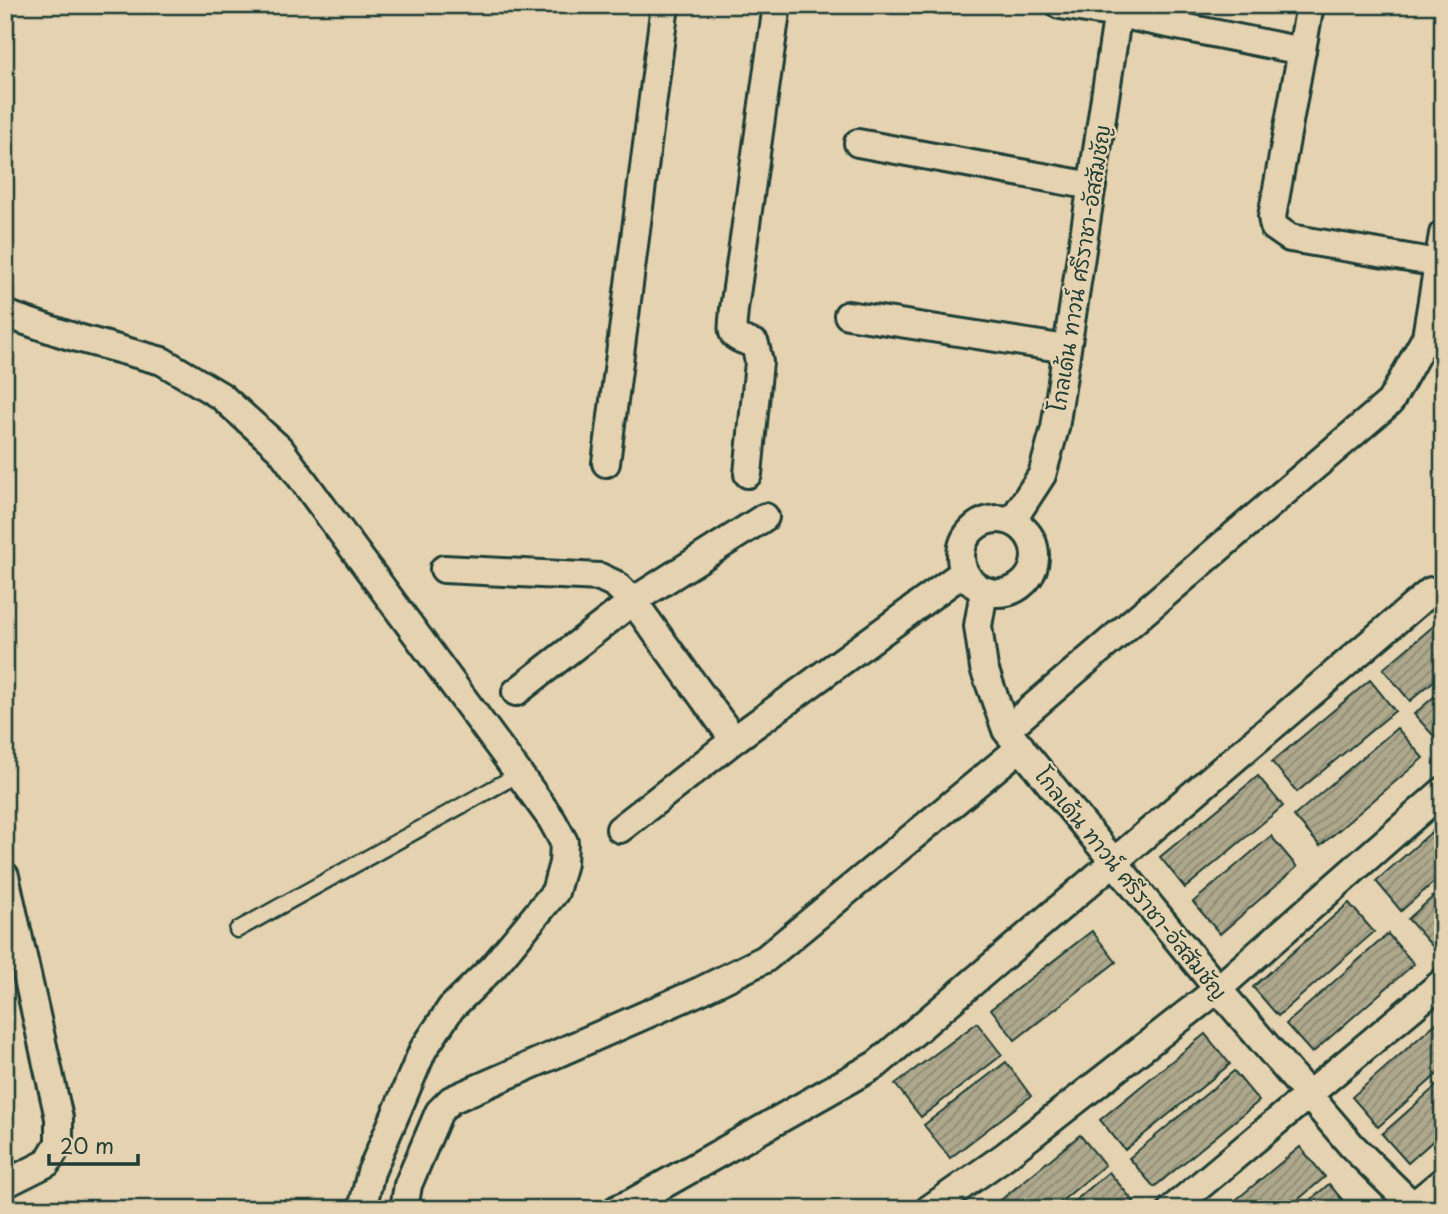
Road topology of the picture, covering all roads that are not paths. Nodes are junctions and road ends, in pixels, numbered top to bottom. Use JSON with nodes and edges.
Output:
{"nodes":[{"id":1,"x":666,"y":5,"type":"edge"},
{"id":2,"x":777,"y":5,"type":"edge"},
{"id":3,"x":1060,"y":5,"type":"edge"},
{"id":4,"x":1310,"y":5,"type":"edge"},
{"id":5,"x":1118,"y":10,"type":"edge"},
{"id":6,"x":1302,"y":51,"type":"junction"},
{"id":7,"x":858,"y":143,"type":"dead end"},
{"id":8,"x":1092,"y":186,"type":"junction"},
{"id":9,"x":1443,"y":234,"type":"edge"},
{"id":10,"x":1438,"y":263,"type":"junction"},
{"id":11,"x":5,"y":314,"type":"edge"},
{"id":12,"x":848,"y":315,"type":"dead end"},
{"id":13,"x":1067,"y":349,"type":"junction"},
{"id":14,"x":606,"y":463,"type":"dead end"},
{"id":15,"x":748,"y":474,"type":"dead end"},
{"id":16,"x":765,"y":517,"type":"dead end"},
{"id":17,"x":1012,"y":521,"type":"junction"},
{"id":18,"x":444,"y":569,"type":"dead end"},
{"id":19,"x":964,"y":572,"type":"junction"},
{"id":20,"x":984,"y":591,"type":"junction"},
{"id":21,"x":1431,"y":591,"type":"dead end"},
{"id":22,"x":634,"y":601,"type":"junction"},
{"id":23,"x":516,"y":692,"type":"dead end"},
{"id":24,"x":1014,"y":738,"type":"junction"},
{"id":25,"x":734,"y":740,"type":"junction"},
{"id":26,"x":519,"y":774,"type":"junction"},
{"id":27,"x":1443,"y":791,"type":"edge"},
{"id":28,"x":620,"y":829,"type":"dead end"},
{"id":29,"x":1115,"y":862,"type":"junction"},
{"id":30,"x":5,"y":876,"type":"edge"},
{"id":31,"x":237,"y":930,"type":"dead end"},
{"id":32,"x":1443,"y":982,"type":"edge"},
{"id":33,"x":1218,"y":989,"type":"junction"},
{"id":34,"x":1308,"y":1095,"type":"junction"},
{"id":35,"x":1443,"y":1181,"type":"edge"},
{"id":36,"x":5,"y":1184,"type":"edge"},
{"id":37,"x":1411,"y":1207,"type":"edge"},
{"id":38,"x":362,"y":1209,"type":"edge"},
{"id":39,"x":404,"y":1209,"type":"edge"},
{"id":40,"x":617,"y":1209,"type":"edge"},
{"id":41,"x":929,"y":1209,"type":"edge"},
{"id":42,"x":1172,"y":1209,"type":"edge"}],
"edges":[{"from":1,"to":14,"type":"street"},
{"from":2,"to":15,"type":"street"},
{"from":3,"to":5,"type":"street"},
{"from":4,"to":6,"type":"street"},
{"from":5,"to":6,"type":"street"},
{"from":5,"to":8,"type":"street","name":"โกลเด้น ทาวน์ ศรีราชา-อัสสัมชัญ"},
{"from":6,"to":10,"type":"street"},
{"from":7,"to":8,"type":"street"},
{"from":8,"to":13,"type":"street","name":"โกลเด้น ทาวน์ ศรีราชา-อัสสัมชัญ"},
{"from":9,"to":10,"type":"street"},
{"from":10,"to":24,"type":"street"},
{"from":11,"to":26,"type":"street"},
{"from":12,"to":13,"type":"street"},
{"from":13,"to":17,"type":"street","name":"โกลเด้น ทาวน์ ศรีราชา-อัสสัมชัญ"},
{"from":16,"to":22,"type":"street"},
{"from":17,"to":19,"type":"street"},
{"from":17,"to":20,"type":"street"},
{"from":18,"to":22,"type":"street"},
{"from":19,"to":20,"type":"street"},
{"from":19,"to":25,"type":"street"},
{"from":20,"to":24,"type":"street","name":"โกลเด้น ทาวน์ ศรีราชา-อัสสัมชัญ"},
{"from":21,"to":29,"type":"street"},
{"from":22,"to":23,"type":"street"},
{"from":22,"to":25,"type":"street"},
{"from":24,"to":29,"type":"street","name":"โกลเด้น ทาวน์ ศรีราชา-อัสสัมชัญ"},
{"from":24,"to":39,"type":"street"},
{"from":25,"to":28,"type":"street"},
{"from":26,"to":31,"type":"lane"},
{"from":26,"to":38,"type":"street"},
{"from":27,"to":33,"type":"street"},
{"from":29,"to":33,"type":"street","name":"โกลเด้น ทาวน์ ศรีราชา-อัสสัมชัญ"},
{"from":29,"to":40,"type":"street"},
{"from":30,"to":36,"type":"street"},
{"from":32,"to":34,"type":"street"},
{"from":33,"to":34,"type":"street","name":"โกลเด้น ทาวน์ ศรีราชา-อัสสัมชัญ"},
{"from":33,"to":41,"type":"street"},
{"from":34,"to":37,"type":"street","name":"โกลเด้น ทาวน์ ศรีราชา-อัสสัมชัญ"},
{"from":34,"to":42,"type":"street"},
{"from":35,"to":37,"type":"street"}]}
